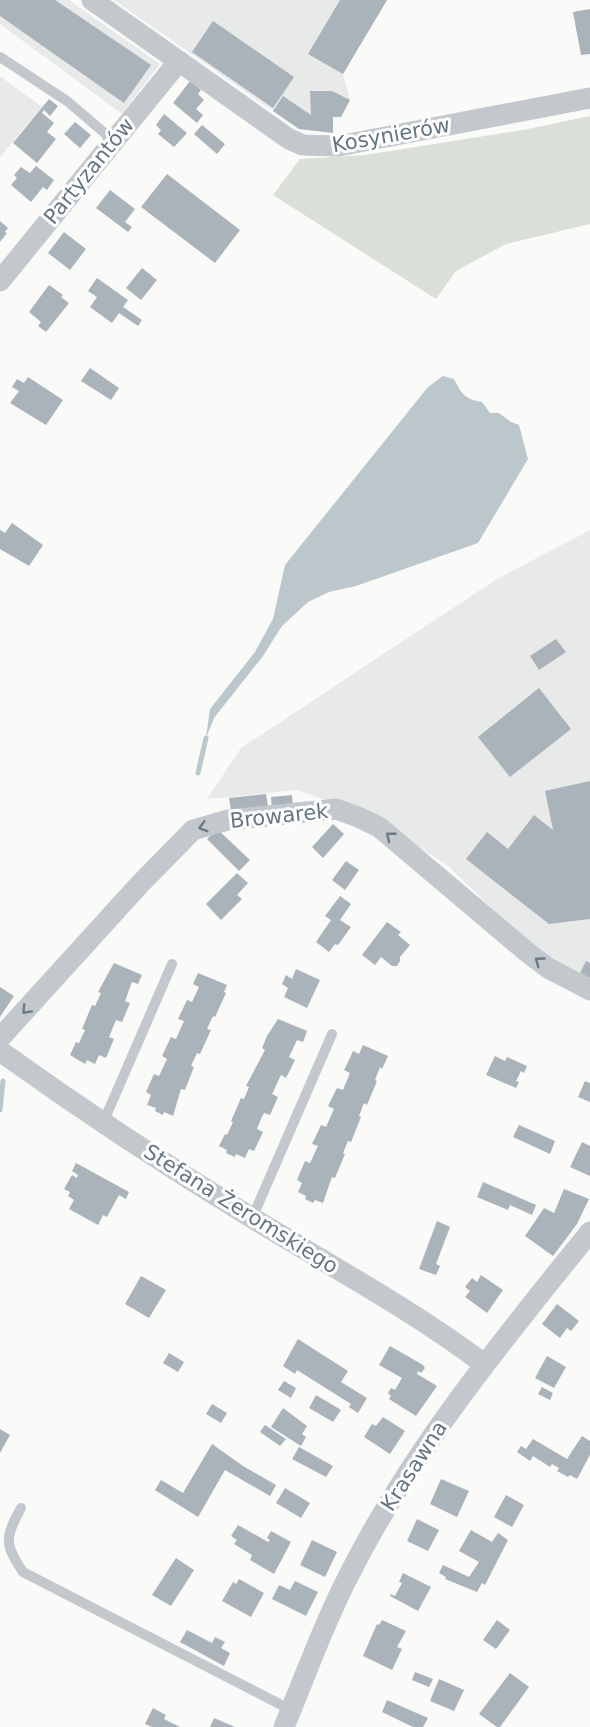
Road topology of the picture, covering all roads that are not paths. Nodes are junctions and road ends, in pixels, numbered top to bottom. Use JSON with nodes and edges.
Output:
{"nodes":[{"id":1,"x":92,"y":0,"type":"edge"},
{"id":2,"x":0,"y":57,"type":"edge"},
{"id":3,"x":179,"y":61,"type":"junction"},
{"id":4,"x":590,"y":98,"type":"edge"},
{"id":5,"x":114,"y":141,"type":"junction"},
{"id":6,"x":0,"y":281,"type":"edge"},
{"id":7,"x":172,"y":964,"type":"dead end"},
{"id":8,"x":590,"y":990,"type":"edge"},
{"id":9,"x":332,"y":1034,"type":"dead end"},
{"id":10,"x":0,"y":1038,"type":"edge"},
{"id":11,"x":0,"y":1051,"type":"edge"},
{"id":12,"x":103,"y":1123,"type":"junction"},
{"id":13,"x":250,"y":1217,"type":"junction"},
{"id":14,"x":590,"y":1232,"type":"edge"},
{"id":15,"x":484,"y":1364,"type":"junction"},
{"id":16,"x":21,"y":1508,"type":"dead end"},
{"id":17,"x":288,"y":1718,"type":"edge"}],
"edges":[{"from":1,"to":3,"type":"street","name":"Kosynierów"},
{"from":2,"to":5,"type":"lane"},
{"from":3,"to":4,"type":"street","name":"Kosynierów"},
{"from":3,"to":5,"type":"street","name":"Partyzantów"},
{"from":5,"to":6,"type":"street","name":"Partyzantów"},
{"from":7,"to":12,"type":"lane"},
{"from":8,"to":10,"type":"street","name":"Browarek","one_way":true},
{"from":9,"to":13,"type":"lane"},
{"from":11,"to":12,"type":"street","name":"Stefana Żeromskiego"},
{"from":12,"to":13,"type":"street","name":"Stefana Żeromskiego"},
{"from":13,"to":15,"type":"street","name":"Stefana Żeromskiego"},
{"from":14,"to":15,"type":"street","name":"Krasawna"},
{"from":15,"to":17,"type":"street","name":"Krasawna"},
{"from":16,"to":17,"type":"lane"}]}
